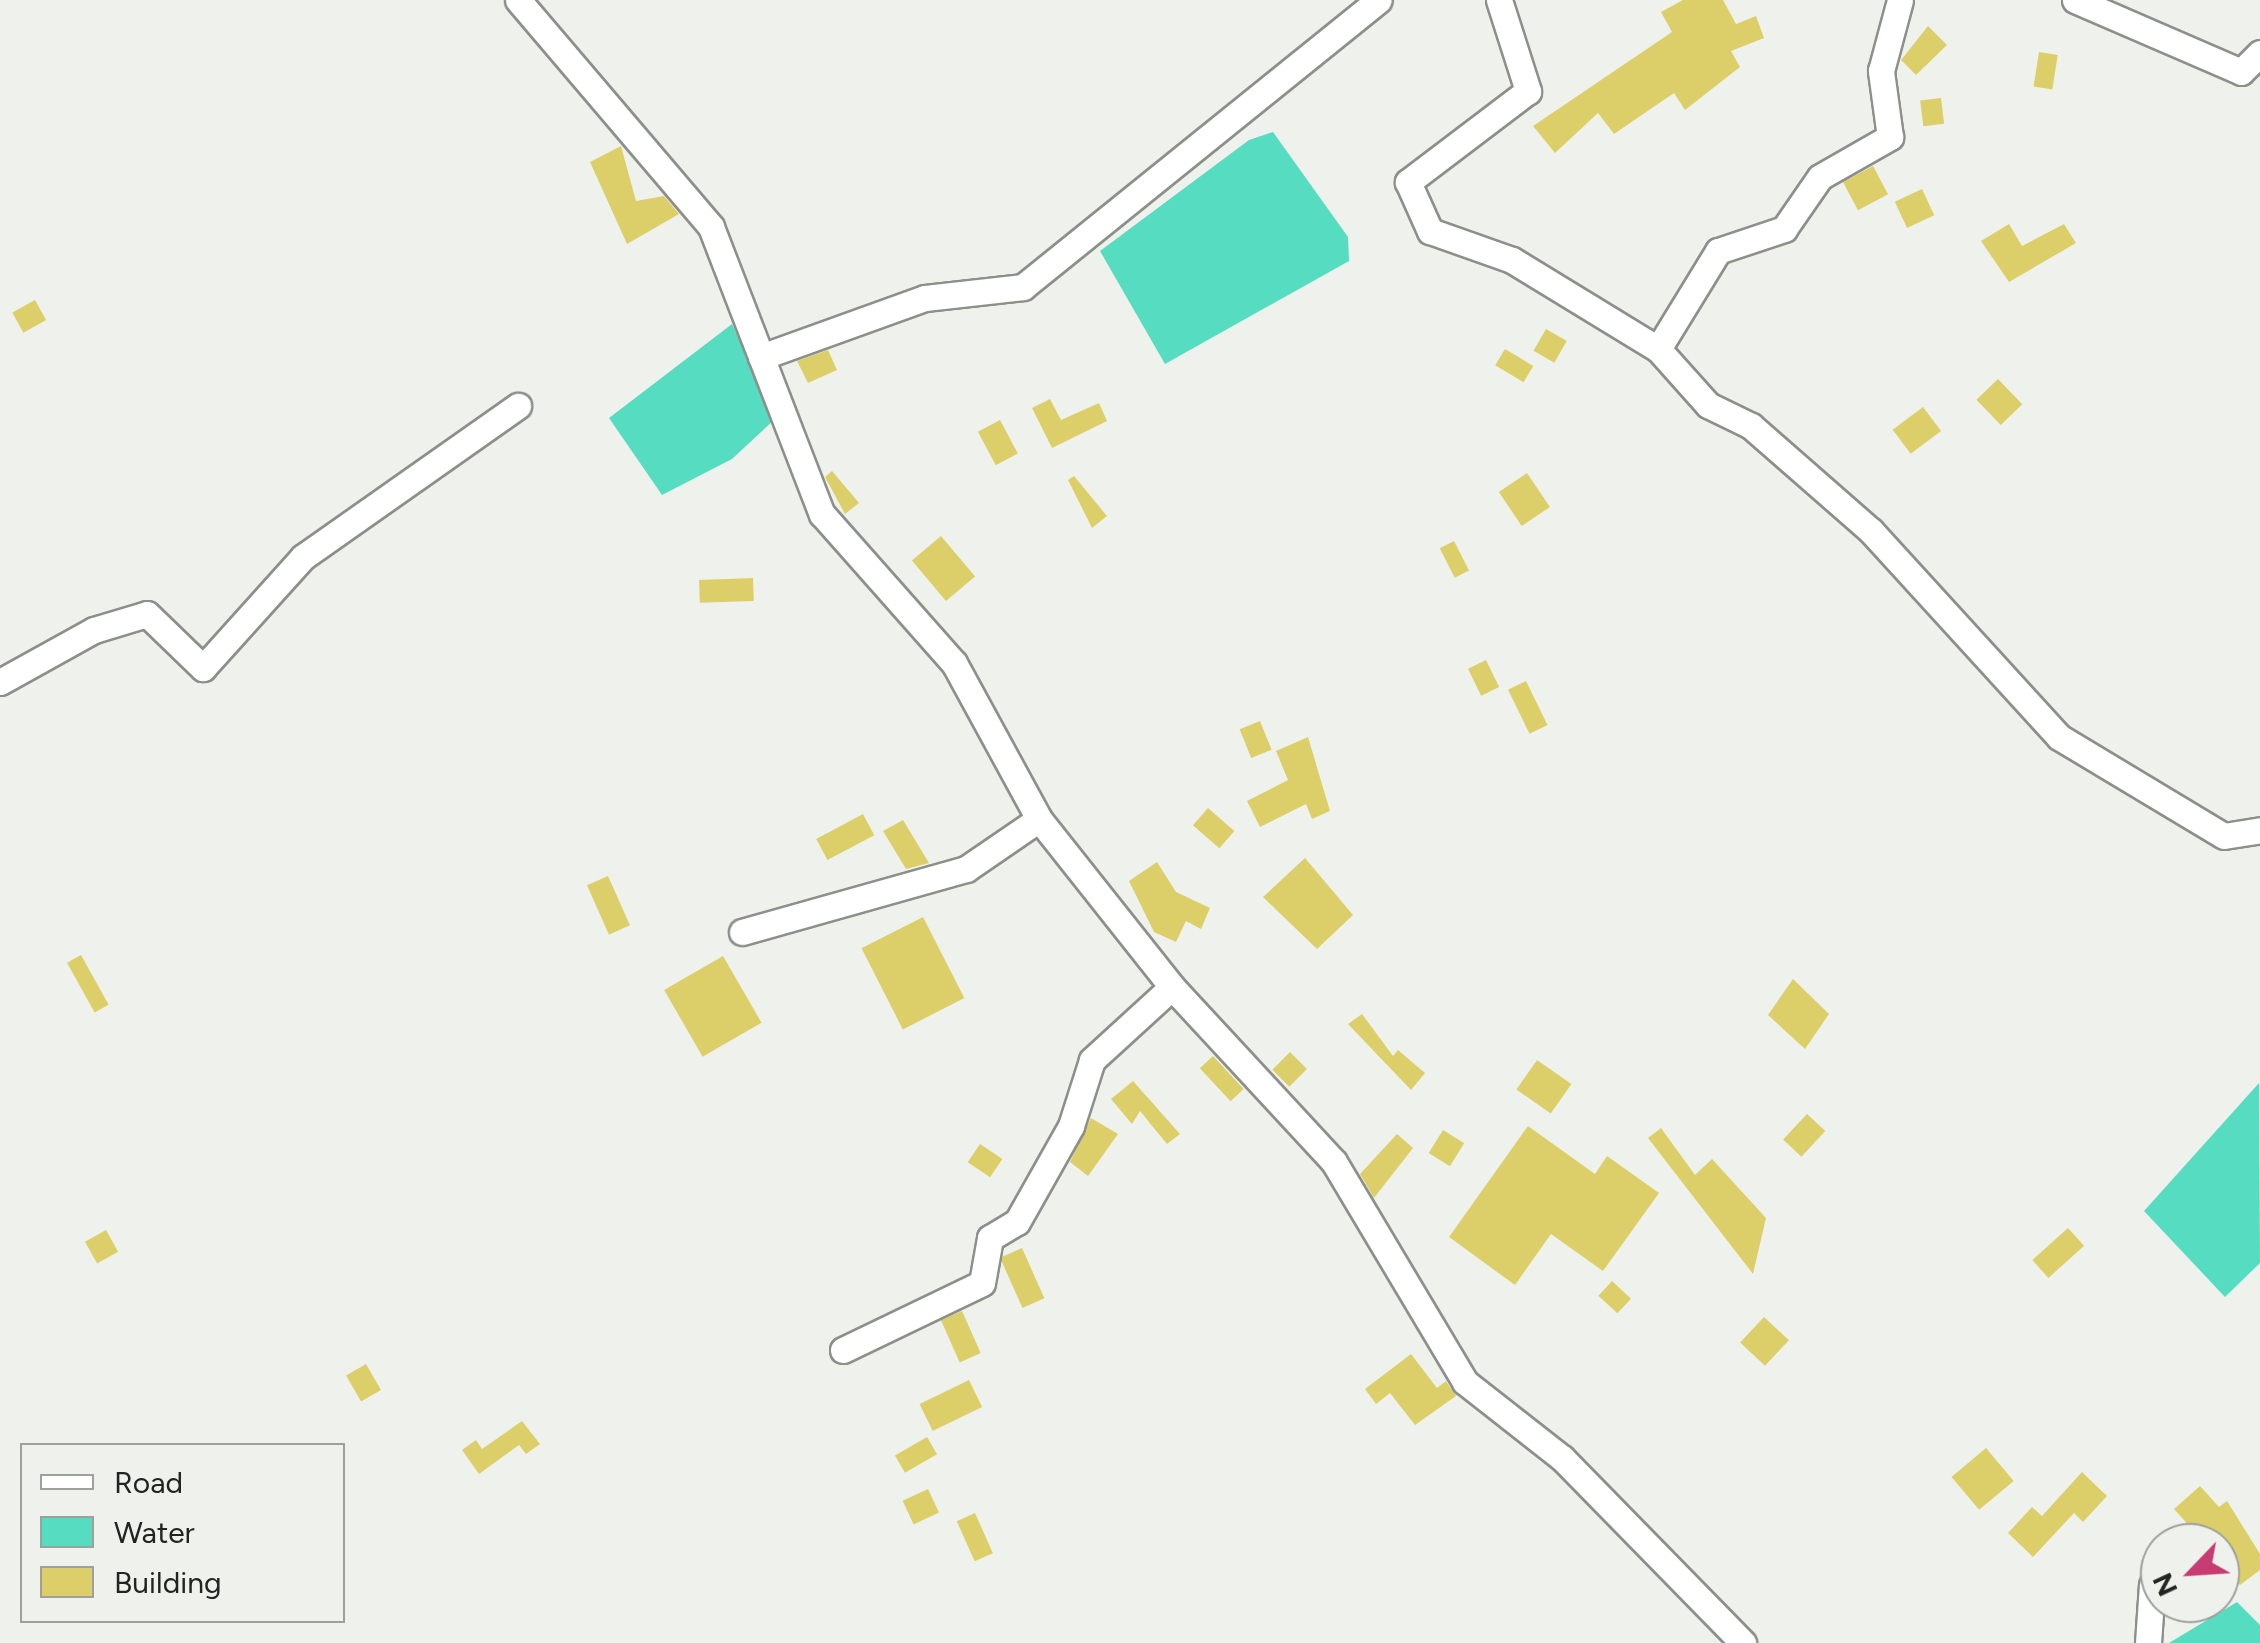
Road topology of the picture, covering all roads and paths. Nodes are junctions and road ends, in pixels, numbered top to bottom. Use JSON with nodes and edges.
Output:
{"nodes":[{"id":1,"x":518,"y":0,"type":"edge"},
{"id":2,"x":1379,"y":0,"type":"edge"},
{"id":3,"x":1499,"y":0,"type":"edge"},
{"id":4,"x":1900,"y":0,"type":"edge"},
{"id":5,"x":2075,"y":0,"type":"edge"},
{"id":6,"x":2260,"y":54,"type":"edge"},
{"id":7,"x":1658,"y":349,"type":"junction"},
{"id":8,"x":762,"y":357,"type":"junction"},
{"id":9,"x":518,"y":406,"type":"dead end"},
{"id":10,"x":0,"y":682,"type":"edge"},
{"id":11,"x":1039,"y":818,"type":"junction"},
{"id":12,"x":2260,"y":830,"type":"edge"},
{"id":13,"x":742,"y":932,"type":"dead end"},
{"id":14,"x":1172,"y":987,"type":"junction"},
{"id":15,"x":843,"y":1350,"type":"dead end"},
{"id":16,"x":1743,"y":1643,"type":"edge"}],
"edges":[{"from":1,"to":8,"type":"street"},
{"from":2,"to":8,"type":"street"},
{"from":3,"to":7,"type":"street"},
{"from":4,"to":7,"type":"street"},
{"from":5,"to":6,"type":"street"},
{"from":7,"to":12,"type":"street"},
{"from":8,"to":11,"type":"street"},
{"from":9,"to":10,"type":"street"},
{"from":11,"to":13,"type":"street"},
{"from":11,"to":14,"type":"street"},
{"from":14,"to":15,"type":"street"},
{"from":14,"to":16,"type":"street"}]}
